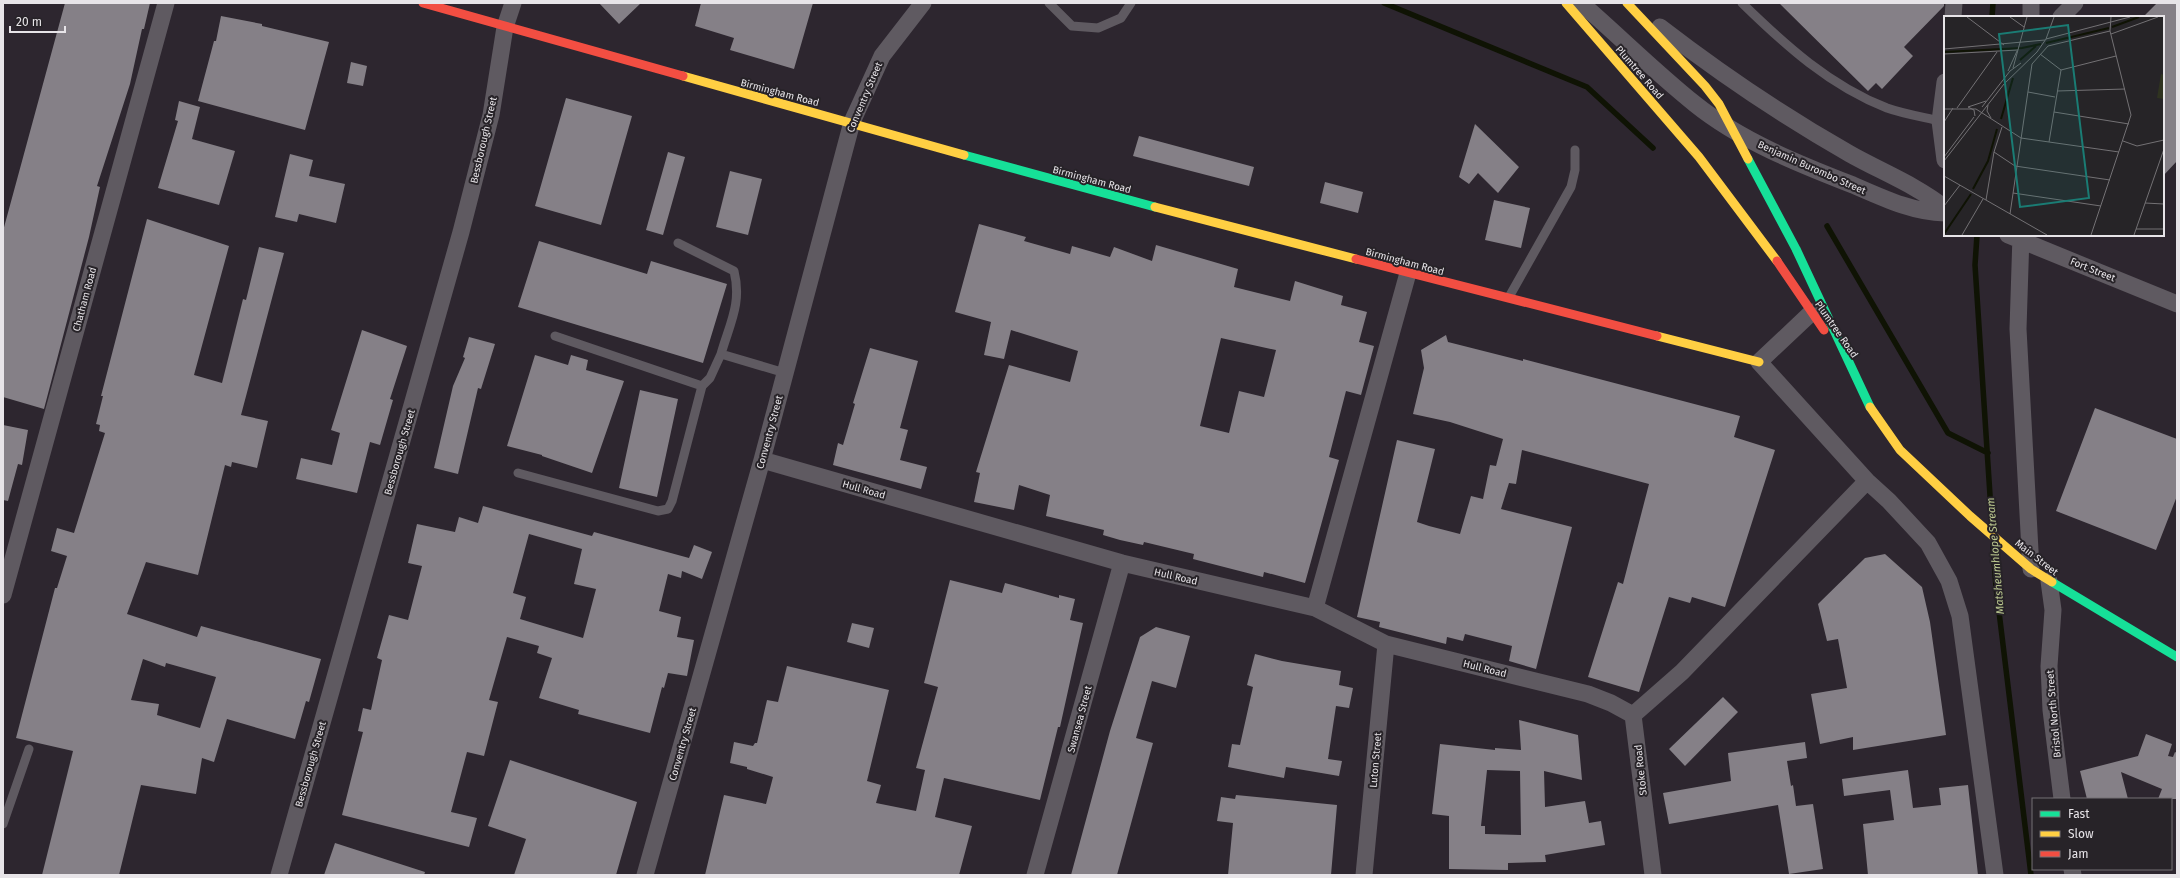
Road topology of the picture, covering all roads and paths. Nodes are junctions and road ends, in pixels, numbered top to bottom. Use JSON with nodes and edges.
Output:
{"nodes":[{"id":1,"x":166,"y":3,"type":"edge"},
{"id":2,"x":423,"y":3,"type":"edge"},
{"id":3,"x":513,"y":3,"type":"edge"},
{"id":4,"x":923,"y":3,"type":"edge"},
{"id":5,"x":1049,"y":3,"type":"edge"},
{"id":6,"x":1131,"y":3,"type":"edge"},
{"id":7,"x":1566,"y":3,"type":"edge"},
{"id":8,"x":1582,"y":3,"type":"edge"},
{"id":9,"x":1628,"y":3,"type":"edge"},
{"id":10,"x":1742,"y":3,"type":"edge"},
{"id":11,"x":1954,"y":3,"type":"edge"},
{"id":12,"x":2032,"y":3,"type":"edge"},
{"id":13,"x":2075,"y":3,"type":"edge"},
{"id":14,"x":1953,"y":16,"type":"edge"},
{"id":15,"x":2031,"y":16,"type":"edge"},
{"id":16,"x":2063,"y":16,"type":"edge"},
{"id":17,"x":505,"y":27,"type":"junction"},
{"id":18,"x":1944,"y":90,"type":"edge"},
{"id":19,"x":1940,"y":121,"type":"junction"},
{"id":20,"x":852,"y":122,"type":"junction"},
{"id":21,"x":1733,"y":130,"type":"junction"},
{"id":22,"x":1575,"y":150,"type":"dead end"},
{"id":23,"x":1944,"y":152,"type":"edge"},
{"id":24,"x":1944,"y":207,"type":"edge"},
{"id":25,"x":1944,"y":212,"type":"edge"},
{"id":26,"x":2017,"y":237,"type":"edge"},
{"id":27,"x":678,"y":243,"type":"dead end"},
{"id":28,"x":1408,"y":273,"type":"junction"},
{"id":29,"x":1508,"y":298,"type":"junction"},
{"id":30,"x":2177,"y":304,"type":"edge"},
{"id":31,"x":1812,"y":312,"type":"junction"},
{"id":32,"x":555,"y":336,"type":"dead end"},
{"id":33,"x":720,"y":354,"type":"junction"},
{"id":34,"x":1759,"y":362,"type":"junction"},
{"id":35,"x":1851,"y":368,"type":"junction"},
{"id":36,"x":785,"y":373,"type":"junction"},
{"id":37,"x":702,"y":386,"type":"junction"},
{"id":38,"x":762,"y":460,"type":"junction"},
{"id":39,"x":518,"y":473,"type":"dead end"},
{"id":40,"x":1867,"y":481,"type":"junction"},
{"id":41,"x":1122,"y":563,"type":"junction"},
{"id":42,"x":2032,"y":569,"type":"junction"},
{"id":43,"x":2049,"y":581,"type":"junction"},
{"id":44,"x":3,"y":595,"type":"edge"},
{"id":45,"x":1315,"y":608,"type":"junction"},
{"id":46,"x":1386,"y":644,"type":"junction"},
{"id":47,"x":2177,"y":657,"type":"edge"},
{"id":48,"x":1633,"y":715,"type":"junction"},
{"id":49,"x":29,"y":749,"type":"dead end"},
{"id":50,"x":2062,"y":798,"type":"edge"},
{"id":51,"x":3,"y":824,"type":"edge"},
{"id":52,"x":279,"y":875,"type":"edge"},
{"id":53,"x":645,"y":875,"type":"edge"},
{"id":54,"x":1036,"y":875,"type":"edge"},
{"id":55,"x":1364,"y":875,"type":"edge"},
{"id":56,"x":1653,"y":875,"type":"edge"},
{"id":57,"x":1995,"y":875,"type":"edge"}],
"edges":[{"from":1,"to":44,"type":"street","name":"Chatham Road"},
{"from":2,"to":17,"type":"main road","name":"Birmingham Road"},
{"from":3,"to":17,"type":"street","name":"Bessborough Street"},
{"from":4,"to":20,"type":"street","name":"Conventry Street"},
{"from":5,"to":6,"type":"lane"},
{"from":7,"to":31,"type":"main road","name":"Plumtree Road"},
{"from":8,"to":21,"type":"street","name":"Benjamin Burombo Street"},
{"from":9,"to":21,"type":"main road","name":"Plumtree Road"},
{"from":9,"to":24,"type":"street"},
{"from":10,"to":19,"type":"lane"},
{"from":11,"to":14,"type":"street"},
{"from":12,"to":15,"type":"street"},
{"from":13,"to":16,"type":"street"},
{"from":17,"to":20,"type":"main road","name":"Birmingham Road"},
{"from":17,"to":52,"type":"street","name":"Bessborough Street"},
{"from":18,"to":19,"type":"street"},
{"from":19,"to":23,"type":"street"},
{"from":20,"to":28,"type":"main road","name":"Birmingham Road"},
{"from":20,"to":36,"type":"street","name":"Conventry Street"},
{"from":21,"to":25,"type":"street","name":"Benjamin Burombo Street"},
{"from":21,"to":35,"type":"main road","name":"Plumtree Road"},
{"from":22,"to":29,"type":"lane"},
{"from":26,"to":30,"type":"street","name":"Fort Street"},
{"from":26,"to":42,"type":"street"},
{"from":27,"to":33,"type":"lane"},
{"from":28,"to":29,"type":"main road","name":"Birmingham Road"},
{"from":28,"to":45,"type":"street"},
{"from":29,"to":34,"type":"main road","name":"Birmingham Road"},
{"from":31,"to":34,"type":"street"},
{"from":31,"to":35,"type":"main road","name":"Plumtree Road"},
{"from":32,"to":37,"type":"lane"},
{"from":33,"to":36,"type":"lane"},
{"from":33,"to":37,"type":"lane"},
{"from":34,"to":40,"type":"street"},
{"from":35,"to":42,"type":"main road","name":"Main Street"},
{"from":36,"to":38,"type":"street","name":"Conventry Street"},
{"from":37,"to":39,"type":"lane"},
{"from":38,"to":41,"type":"street","name":"Hull Road"},
{"from":38,"to":53,"type":"street","name":"Conventry Street"},
{"from":40,"to":48,"type":"street"},
{"from":40,"to":57,"type":"street"},
{"from":41,"to":45,"type":"street","name":"Hull Road"},
{"from":41,"to":54,"type":"street","name":"Swansea Street"},
{"from":42,"to":43,"type":"main road","name":"Main Street"},
{"from":43,"to":47,"type":"main road","name":"Main Street"},
{"from":43,"to":50,"type":"street","name":"Bristol North Street"},
{"from":45,"to":46,"type":"street","name":"Hull Road"},
{"from":46,"to":48,"type":"street","name":"Hull Road"},
{"from":46,"to":55,"type":"street","name":"Luton Street"},
{"from":48,"to":56,"type":"street","name":"Stoke Road"},
{"from":49,"to":51,"type":"lane"}]}
